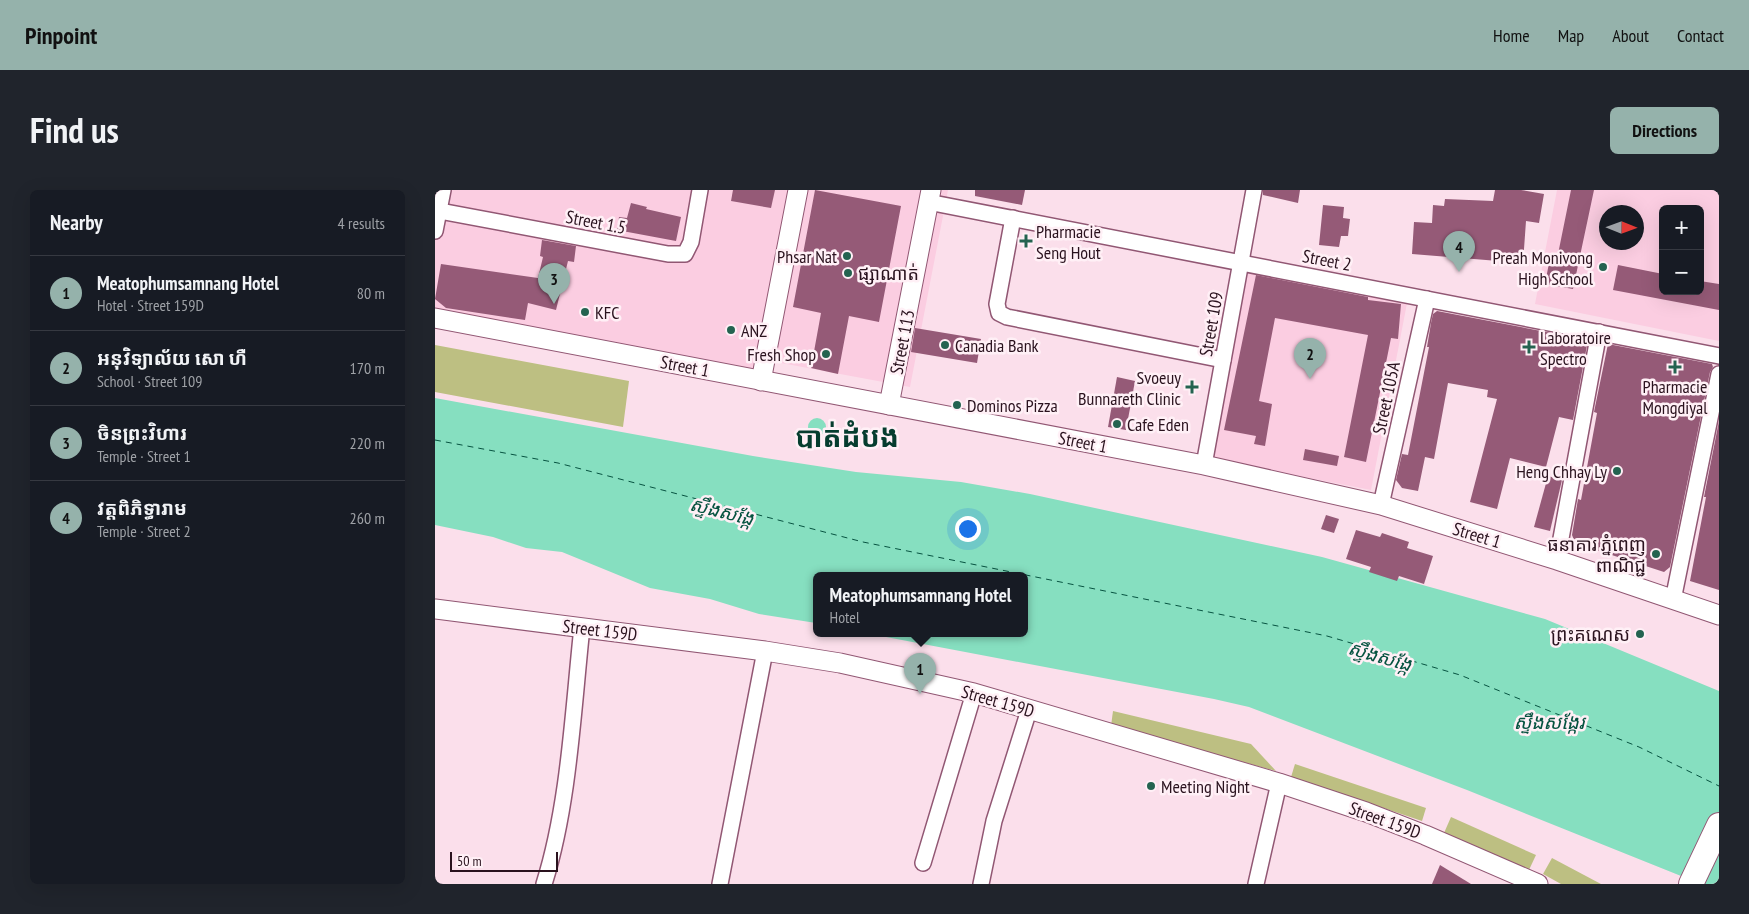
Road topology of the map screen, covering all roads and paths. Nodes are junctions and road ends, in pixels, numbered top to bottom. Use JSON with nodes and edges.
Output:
{"nodes":[{"id":1,"x":443,"y":190,"type":"edge"},
{"id":2,"x":700,"y":190,"type":"edge"},
{"id":3,"x":798,"y":190,"type":"edge"},
{"id":4,"x":1254,"y":190,"type":"edge"},
{"id":5,"x":929,"y":196,"type":"edge"},
{"id":6,"x":437,"y":210,"type":"edge"},
{"id":7,"x":1013,"y":218,"type":"junction"},
{"id":8,"x":435,"y":231,"type":"edge"},
{"id":9,"x":1241,"y":262,"type":"junction"},
{"id":10,"x":1427,"y":299,"type":"junction"},
{"id":11,"x":435,"y":318,"type":"edge"},
{"id":12,"x":1599,"y":332,"type":"junction"},
{"id":13,"x":1719,"y":356,"type":"edge"},
{"id":14,"x":1223,"y":360,"type":"junction"},
{"id":15,"x":1719,"y":374,"type":"edge"},
{"id":16,"x":761,"y":381,"type":"junction"},
{"id":17,"x":889,"y":405,"type":"junction"},
{"id":18,"x":1203,"y":465,"type":"junction"},
{"id":19,"x":1381,"y":505,"type":"junction"},
{"id":20,"x":1557,"y":560,"type":"junction"},
{"id":21,"x":1673,"y":600,"type":"junction"},
{"id":22,"x":435,"y":609,"type":"edge"},
{"id":23,"x":1719,"y":615,"type":"edge"},
{"id":24,"x":582,"y":627,"type":"junction"},
{"id":25,"x":765,"y":650,"type":"junction"},
{"id":26,"x":974,"y":694,"type":"junction"},
{"id":27,"x":1029,"y":710,"type":"junction"},
{"id":28,"x":1279,"y":783,"type":"junction"},
{"id":29,"x":1719,"y":825,"type":"edge"},
{"id":30,"x":923,"y":863,"type":"dead end"},
{"id":31,"x":544,"y":884,"type":"edge"},
{"id":32,"x":720,"y":884,"type":"edge"},
{"id":33,"x":981,"y":884,"type":"edge"},
{"id":34,"x":1255,"y":884,"type":"edge"},
{"id":35,"x":1538,"y":884,"type":"edge"},
{"id":36,"x":1691,"y":884,"type":"edge"}],
"edges":[{"from":1,"to":6,"type":"street"},
{"from":2,"to":6,"type":"street","name":"Street 1.5"},
{"from":3,"to":16,"type":"street"},
{"from":4,"to":9,"type":"street","name":"Street 109"},
{"from":5,"to":7,"type":"street","name":"Street 2"},
{"from":5,"to":17,"type":"street","name":"Street 113"},
{"from":6,"to":8,"type":"street"},
{"from":7,"to":9,"type":"street","name":"Street 2"},
{"from":7,"to":14,"type":"street"},
{"from":9,"to":10,"type":"street","name":"Street 2"},
{"from":9,"to":14,"type":"street","name":"Street 109"},
{"from":10,"to":12,"type":"street","name":"Street 2"},
{"from":10,"to":19,"type":"street","name":"Street 105A"},
{"from":11,"to":16,"type":"street","name":"Street 1"},
{"from":12,"to":13,"type":"street","name":"Street 2"},
{"from":12,"to":20,"type":"street"},
{"from":14,"to":18,"type":"street","name":"Street 109"},
{"from":15,"to":21,"type":"street"},
{"from":16,"to":17,"type":"street","name":"Street 1"},
{"from":17,"to":18,"type":"street","name":"Street 1"},
{"from":18,"to":19,"type":"street","name":"Street 1"},
{"from":19,"to":20,"type":"street","name":"Street 1"},
{"from":20,"to":21,"type":"street","name":"Street 1"},
{"from":21,"to":23,"type":"street","name":"Street 1"},
{"from":22,"to":24,"type":"street","name":"Street 159D"},
{"from":24,"to":25,"type":"street","name":"Street 159D"},
{"from":24,"to":31,"type":"street"},
{"from":25,"to":26,"type":"street","name":"Street 159D"},
{"from":25,"to":32,"type":"street"},
{"from":26,"to":27,"type":"street","name":"Street 159D"},
{"from":26,"to":30,"type":"street"},
{"from":27,"to":28,"type":"street","name":"Street 159D"},
{"from":27,"to":33,"type":"street"},
{"from":28,"to":34,"type":"street"},
{"from":28,"to":35,"type":"street","name":"Street 159D"},
{"from":29,"to":36,"type":"main road"}]}
